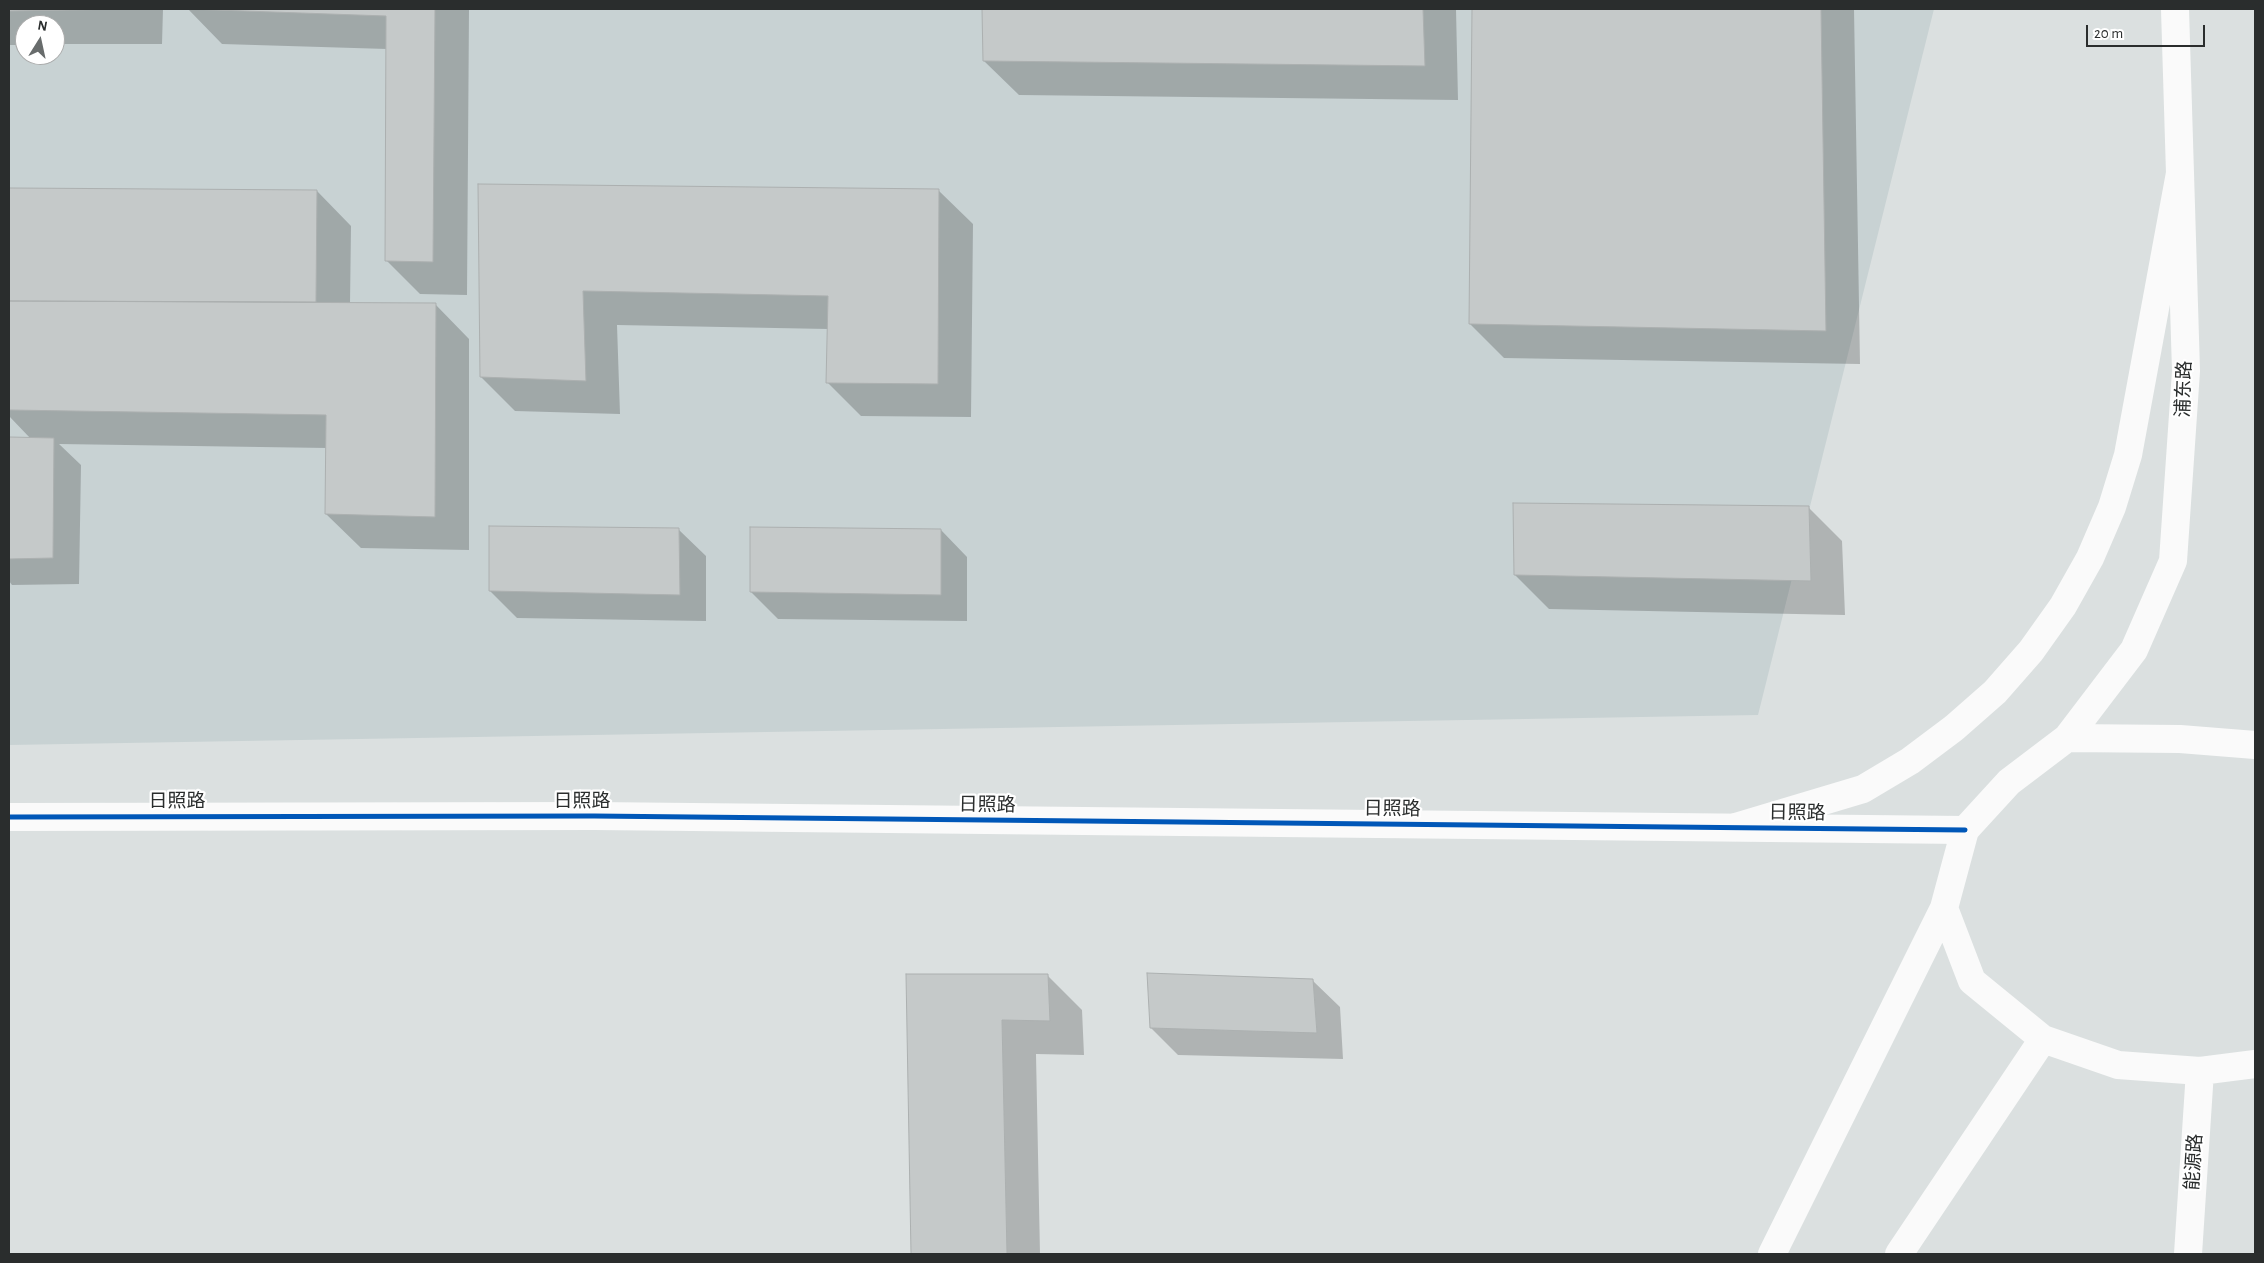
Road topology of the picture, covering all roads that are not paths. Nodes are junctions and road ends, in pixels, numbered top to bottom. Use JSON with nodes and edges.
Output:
{"nodes":[{"id":1,"x":2175,"y":9,"type":"edge"},
{"id":2,"x":2180,"y":173,"type":"junction"},
{"id":3,"x":2067,"y":738,"type":"junction"},
{"id":4,"x":2255,"y":745,"type":"edge"},
{"id":5,"x":9,"y":816,"type":"edge"},
{"id":6,"x":1736,"y":828,"type":"junction"},
{"id":7,"x":1964,"y":830,"type":"junction"},
{"id":8,"x":1944,"y":908,"type":"junction"},
{"id":9,"x":2042,"y":1039,"type":"junction"},
{"id":10,"x":2255,"y":1064,"type":"edge"},
{"id":11,"x":2200,"y":1070,"type":"junction"},
{"id":12,"x":1772,"y":1254,"type":"edge"},
{"id":13,"x":1899,"y":1254,"type":"edge"},
{"id":14,"x":2188,"y":1254,"type":"edge"}],
"edges":[{"from":1,"to":2,"type":"main road","name":"浦东路"},
{"from":2,"to":3,"type":"main road","name":"浦东路"},
{"from":2,"to":6,"type":"main road"},
{"from":3,"to":4,"type":"main road"},
{"from":3,"to":7,"type":"main road","name":"浦东路"},
{"from":5,"to":6,"type":"main road","name":"日照路"},
{"from":6,"to":7,"type":"main road","name":"日照路"},
{"from":7,"to":8,"type":"main road"},
{"from":8,"to":9,"type":"main road"},
{"from":8,"to":12,"type":"main road"},
{"from":9,"to":11,"type":"main road"},
{"from":9,"to":13,"type":"main road"},
{"from":10,"to":11,"type":"main road"},
{"from":11,"to":14,"type":"main road","name":"能源路"}]}
